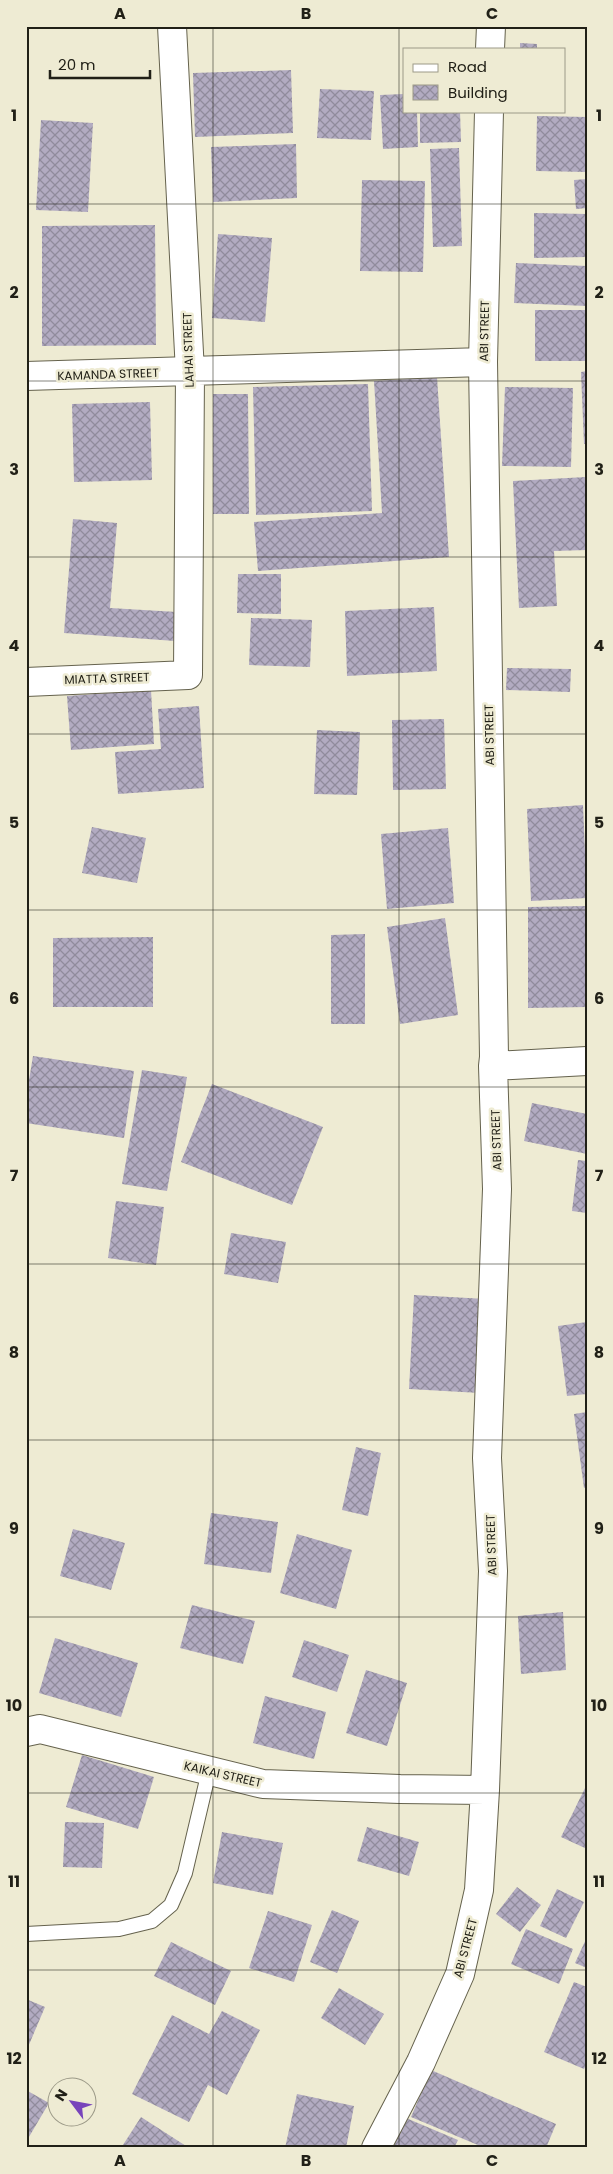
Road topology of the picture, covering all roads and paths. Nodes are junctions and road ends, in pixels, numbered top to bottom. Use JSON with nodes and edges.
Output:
{"nodes":[{"id":1,"x":172,"y":26,"type":"edge"},
{"id":2,"x":491,"y":26,"type":"edge"},
{"id":3,"x":490,"y":48,"type":"edge"},
{"id":4,"x":489,"y":112,"type":"edge"},
{"id":5,"x":483,"y":362,"type":"junction"},
{"id":6,"x":190,"y":372,"type":"junction"},
{"id":7,"x":26,"y":376,"type":"edge"},
{"id":8,"x":188,"y":675,"type":"joint"},
{"id":9,"x":26,"y":682,"type":"edge"},
{"id":10,"x":587,"y":1061,"type":"edge"},
{"id":11,"x":493,"y":1066,"type":"junction"},
{"id":12,"x":26,"y":1732,"type":"edge"},
{"id":13,"x":209,"y":1771,"type":"junction"},
{"id":14,"x":485,"y":1790,"type":"junction"},
{"id":15,"x":26,"y":1934,"type":"edge"},
{"id":16,"x":376,"y":2148,"type":"edge"}],
"edges":[{"from":1,"to":6,"type":"street","name":"LAHAI STREET"},
{"from":2,"to":3,"type":"street"},
{"from":4,"to":5,"type":"street","name":"ABI STREET"},
{"from":5,"to":6,"type":"street","name":"KAMANDA STREET"},
{"from":5,"to":11,"type":"street","name":"ABI STREET"},
{"from":6,"to":7,"type":"street","name":"KAMANDA STREET"},
{"from":6,"to":8,"type":"street","name":"LAHAI STREET"},
{"from":8,"to":9,"type":"street","name":"MIATTA STREET"},
{"from":10,"to":11,"type":"street"},
{"from":11,"to":14,"type":"street","name":"ABI STREET"},
{"from":12,"to":13,"type":"street","name":"KAIKAI STREET"},
{"from":13,"to":14,"type":"street","name":"KAIKAI STREET"},
{"from":13,"to":15,"type":"lane"},
{"from":14,"to":16,"type":"street","name":"ABI STREET"}]}
